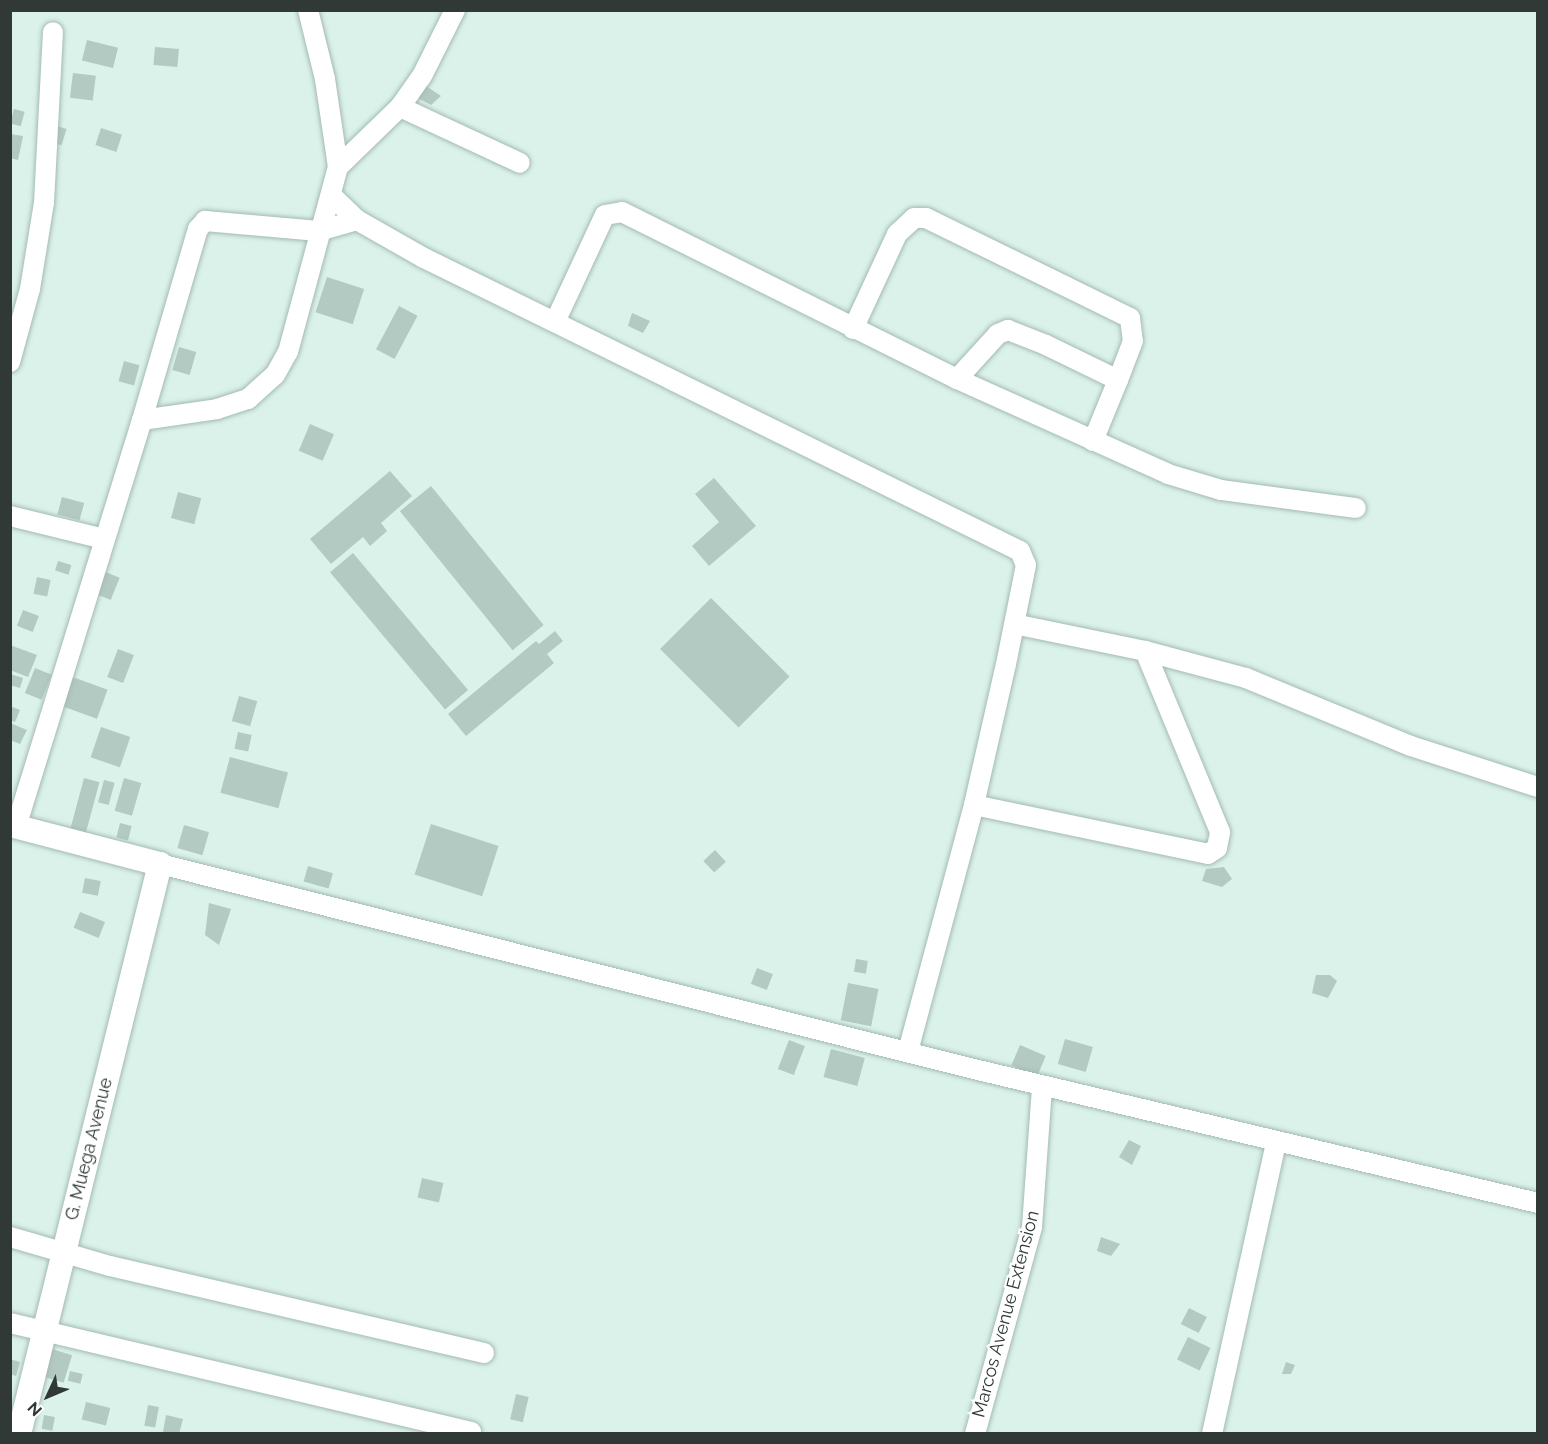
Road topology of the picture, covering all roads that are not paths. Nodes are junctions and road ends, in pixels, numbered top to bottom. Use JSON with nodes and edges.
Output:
{"nodes":[{"id":1,"x":308,"y":10,"type":"edge"},
{"id":2,"x":455,"y":10,"type":"edge"},
{"id":3,"x":52,"y":32,"type":"dead end"},
{"id":4,"x":400,"y":107,"type":"junction"},
{"id":5,"x":520,"y":163,"type":"dead end"},
{"id":6,"x":338,"y":167,"type":"junction"},
{"id":7,"x":331,"y":195,"type":"junction"},
{"id":8,"x":357,"y":220,"type":"junction"},
{"id":9,"x":320,"y":231,"type":"junction"},
{"id":10,"x":555,"y":322,"type":"junction"},
{"id":11,"x":853,"y":329,"type":"junction"},
{"id":12,"x":10,"y":362,"type":"edge"},
{"id":13,"x":957,"y":379,"type":"junction"},
{"id":14,"x":1118,"y":380,"type":"junction"},
{"id":15,"x":142,"y":420,"type":"junction"},
{"id":16,"x":1093,"y":441,"type":"junction"},
{"id":17,"x":1356,"y":508,"type":"dead end"},
{"id":18,"x":10,"y":516,"type":"edge"},
{"id":19,"x":104,"y":539,"type":"junction"},
{"id":20,"x":1014,"y":624,"type":"junction"},
{"id":21,"x":1145,"y":651,"type":"junction"},
{"id":22,"x":1538,"y":787,"type":"edge"},
{"id":23,"x":974,"y":805,"type":"junction"},
{"id":24,"x":14,"y":826,"type":"edge"},
{"id":25,"x":160,"y":864,"type":"junction"},
{"id":26,"x":908,"y":1052,"type":"junction"},
{"id":27,"x":1042,"y":1086,"type":"junction"},
{"id":28,"x":1276,"y":1142,"type":"junction"},
{"id":29,"x":1538,"y":1203,"type":"edge"},
{"id":30,"x":10,"y":1237,"type":"edge"},
{"id":31,"x":64,"y":1250,"type":"junction"},
{"id":32,"x":10,"y":1323,"type":"edge"},
{"id":33,"x":43,"y":1332,"type":"junction"},
{"id":34,"x":484,"y":1353,"type":"dead end"},
{"id":35,"x":471,"y":1432,"type":"dead end"},
{"id":36,"x":19,"y":1434,"type":"edge"},
{"id":37,"x":975,"y":1434,"type":"edge"},
{"id":38,"x":1212,"y":1434,"type":"edge"}],
"edges":[{"from":1,"to":6,"type":"street"},
{"from":2,"to":4,"type":"street"},
{"from":3,"to":12,"type":"street"},
{"from":4,"to":5,"type":"street"},
{"from":4,"to":6,"type":"street"},
{"from":6,"to":7,"type":"street"},
{"from":7,"to":8,"type":"street"},
{"from":7,"to":9,"type":"street"},
{"from":8,"to":9,"type":"street"},
{"from":8,"to":10,"type":"street"},
{"from":9,"to":15,"type":"street"},
{"from":9,"to":15,"type":"street"},
{"from":10,"to":11,"type":"street"},
{"from":10,"to":20,"type":"street"},
{"from":11,"to":13,"type":"street"},
{"from":11,"to":14,"type":"street"},
{"from":13,"to":14,"type":"street"},
{"from":13,"to":16,"type":"street"},
{"from":14,"to":16,"type":"street"},
{"from":15,"to":19,"type":"street"},
{"from":16,"to":17,"type":"street"},
{"from":18,"to":19,"type":"street"},
{"from":19,"to":24,"type":"street"},
{"from":20,"to":21,"type":"street"},
{"from":20,"to":23,"type":"street"},
{"from":21,"to":22,"type":"street"},
{"from":21,"to":23,"type":"street"},
{"from":23,"to":26,"type":"street"},
{"from":24,"to":25,"type":"street"},
{"from":25,"to":26,"type":"street"},
{"from":25,"to":31,"type":"street","name":"G. Muega Avenue"},
{"from":26,"to":27,"type":"street"},
{"from":27,"to":28,"type":"street"},
{"from":27,"to":37,"type":"street","name":"Marcos Avenue Extension"},
{"from":28,"to":29,"type":"street"},
{"from":28,"to":38,"type":"street"},
{"from":30,"to":31,"type":"street"},
{"from":31,"to":33,"type":"street","name":"G. Muega Avenue"},
{"from":31,"to":34,"type":"street"},
{"from":32,"to":33,"type":"street"},
{"from":33,"to":35,"type":"street"},
{"from":33,"to":36,"type":"street","name":"G. Muega Avenue"}]}
